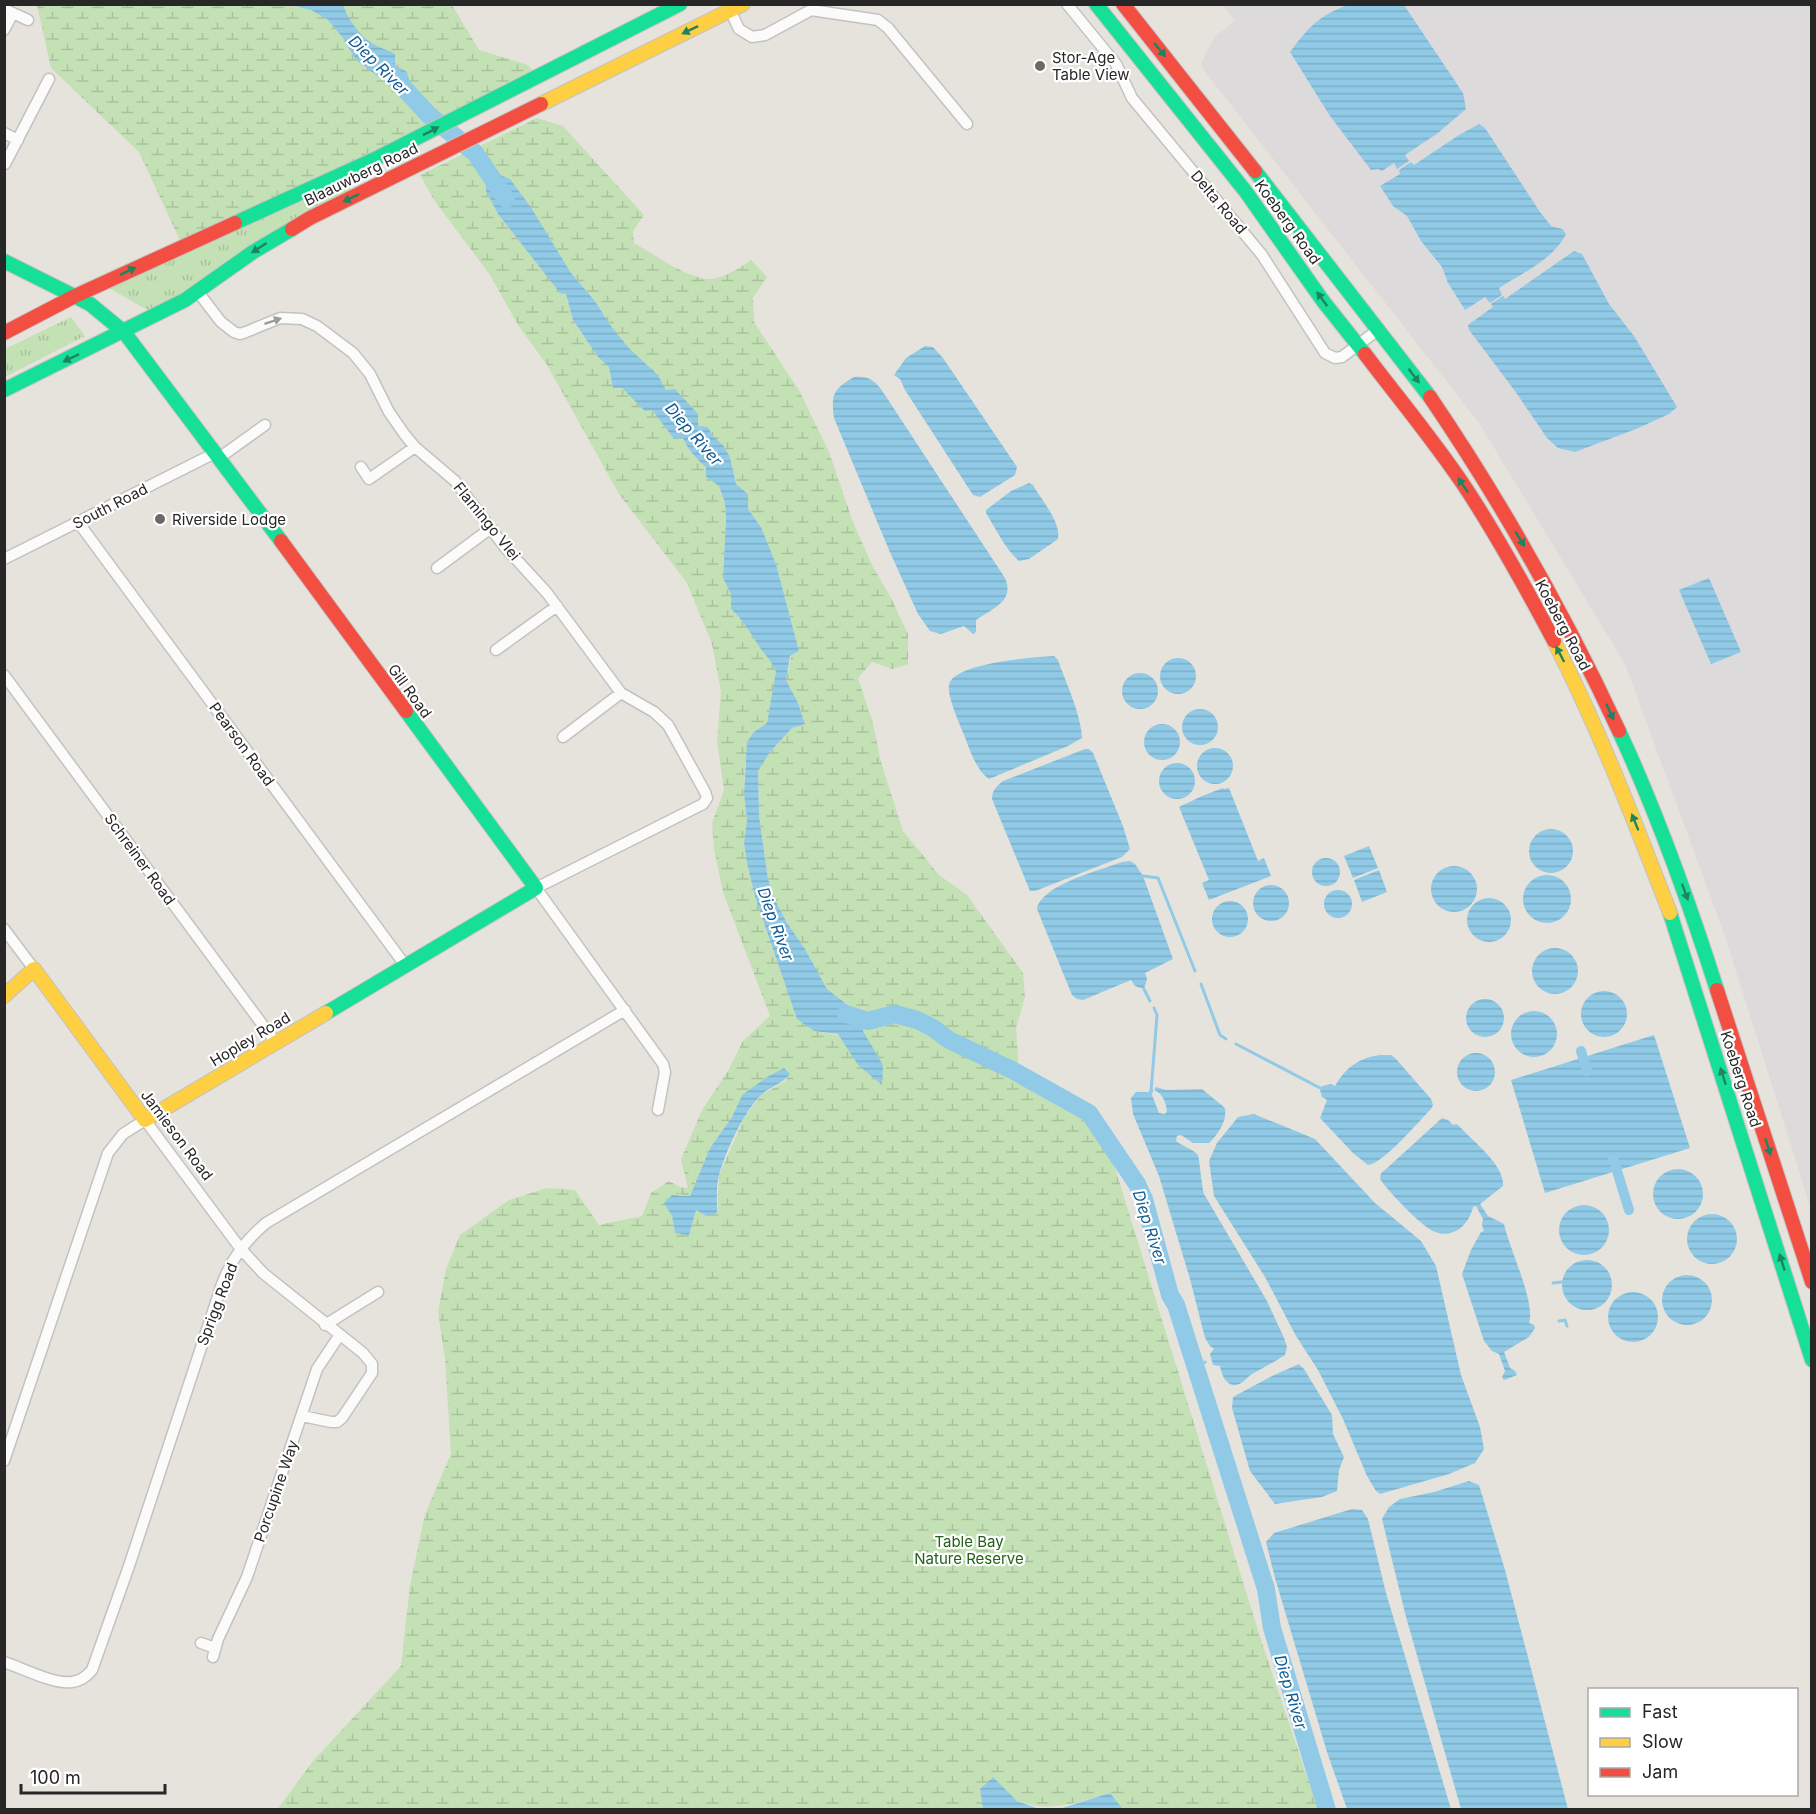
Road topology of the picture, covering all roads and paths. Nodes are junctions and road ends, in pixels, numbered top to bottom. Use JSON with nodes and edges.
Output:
{"nodes":[{"id":1,"x":680,"y":4,"type":"edge"},
{"id":2,"x":1067,"y":4,"type":"edge"},
{"id":3,"x":1096,"y":4,"type":"edge"},
{"id":4,"x":1123,"y":4,"type":"edge"},
{"id":5,"x":736,"y":7,"type":"edge"},
{"id":6,"x":855,"y":10,"type":"edge"},
{"id":7,"x":9,"y":11,"type":"edge"},
{"id":8,"x":28,"y":21,"type":"dead end"},
{"id":9,"x":4,"y":30,"type":"edge"},
{"id":10,"x":49,"y":79,"type":"dead end"},
{"id":11,"x":967,"y":124,"type":"dead end"},
{"id":12,"x":4,"y":133,"type":"edge"},
{"id":13,"x":18,"y":140,"type":"junction"},
{"id":14,"x":5,"y":164,"type":"edge"},
{"id":15,"x":4,"y":261,"type":"edge"},
{"id":16,"x":198,"y":292,"type":"junction"},
{"id":17,"x":75,"y":296,"type":"junction"},
{"id":18,"x":1379,"y":329,"type":"junction"},
{"id":19,"x":124,"y":332,"type":"junction"},
{"id":20,"x":4,"y":333,"type":"edge"},
{"id":21,"x":1358,"y":345,"type":"junction"},
{"id":22,"x":4,"y":390,"type":"edge"},
{"id":23,"x":266,"y":425,"type":"dead end"},
{"id":24,"x":415,"y":447,"type":"junction"},
{"id":25,"x":217,"y":456,"type":"junction"},
{"id":26,"x":360,"y":467,"type":"dead end"},
{"id":27,"x":78,"y":522,"type":"junction"},
{"id":28,"x":491,"y":528,"type":"junction"},
{"id":29,"x":4,"y":558,"type":"edge"},
{"id":30,"x":436,"y":568,"type":"dead end"},
{"id":31,"x":558,"y":606,"type":"junction"},
{"id":32,"x":496,"y":650,"type":"dead end"},
{"id":33,"x":4,"y":675,"type":"edge"},
{"id":34,"x":621,"y":693,"type":"junction"},
{"id":35,"x":563,"y":737,"type":"dead end"},
{"id":36,"x":701,"y":805,"type":"joint"},
{"id":37,"x":536,"y":888,"type":"junction"},
{"id":38,"x":4,"y":929,"type":"edge"},
{"id":39,"x":405,"y":965,"type":"junction"},
{"id":40,"x":34,"y":969,"type":"junction"},
{"id":41,"x":4,"y":996,"type":"edge"},
{"id":42,"x":625,"y":1010,"type":"junction"},
{"id":43,"x":276,"y":1043,"type":"junction"},
{"id":44,"x":658,"y":1110,"type":"dead end"},
{"id":45,"x":145,"y":1120,"type":"junction"},
{"id":46,"x":240,"y":1248,"type":"junction"},
{"id":47,"x":1812,"y":1282,"type":"edge"},
{"id":48,"x":378,"y":1292,"type":"dead end"},
{"id":49,"x":325,"y":1325,"type":"junction"},
{"id":50,"x":342,"y":1338,"type":"junction"},
{"id":51,"x":1812,"y":1360,"type":"edge"},
{"id":52,"x":302,"y":1416,"type":"junction"},
{"id":53,"x":4,"y":1461,"type":"edge"},
{"id":54,"x":201,"y":1643,"type":"dead end"},
{"id":55,"x":4,"y":1662,"type":"edge"}],
"edges":[{"from":17,"to":1,"type":"main road","name":"Blaauwberg Road","one_way":true},
{"from":2,"to":21,"type":"street","name":"Delta Road"},
{"from":21,"to":3,"type":"main road","name":"Koeberg Road","one_way":true},
{"from":4,"to":18,"type":"main road","name":"Koeberg Road","one_way":true},
{"from":5,"to":6,"type":"street"},
{"from":5,"to":16,"type":"main road","name":"Blaauwberg Road","one_way":true},
{"from":6,"to":11,"type":"street"},
{"from":7,"to":8,"type":"street"},
{"from":7,"to":9,"type":"street"},
{"from":10,"to":13,"type":"street"},
{"from":12,"to":13,"type":"street"},
{"from":13,"to":14,"type":"street"},
{"from":15,"to":17,"type":"main road","name":"Gill Road"},
{"from":16,"to":19,"type":"main road","name":"Blaauwberg Road"},
{"from":16,"to":24,"type":"street","name":"Flamingo Vlei","one_way":true},
{"from":17,"to":19,"type":"main road","name":"Gill Road"},
{"from":17,"to":20,"type":"main road","name":"Blaauwberg Road"},
{"from":18,"to":21,"type":"street","name":"Delta Road"},
{"from":18,"to":47,"type":"main road","name":"Koeberg Road","one_way":true},
{"from":19,"to":22,"type":"main road","name":"Blaauwberg Road","one_way":true},
{"from":19,"to":25,"type":"main road","name":"Gill Road"},
{"from":51,"to":21,"type":"main road","name":"Koeberg Road","one_way":true},
{"from":23,"to":25,"type":"street","name":"South Road"},
{"from":24,"to":26,"type":"street"},
{"from":24,"to":28,"type":"street","name":"Flamingo Vlei"},
{"from":25,"to":27,"type":"street","name":"South Road"},
{"from":25,"to":37,"type":"main road","name":"Gill Road"},
{"from":27,"to":29,"type":"street","name":"South Road"},
{"from":27,"to":39,"type":"street","name":"Pearson Road"},
{"from":28,"to":30,"type":"street"},
{"from":28,"to":31,"type":"street","name":"Flamingo Vlei"},
{"from":31,"to":32,"type":"street"},
{"from":31,"to":34,"type":"street","name":"Flamingo Vlei"},
{"from":33,"to":43,"type":"street","name":"Schreiner Road"},
{"from":34,"to":35,"type":"street"},
{"from":34,"to":36,"type":"street","name":"Flamingo Vlei"},
{"from":36,"to":37,"type":"street","name":"Hopley Road"},
{"from":37,"to":39,"type":"main road","name":"Hopley Road"},
{"from":37,"to":42,"type":"street","name":"Gill Road"},
{"from":38,"to":40,"type":"street","name":"Jamieson Road"},
{"from":39,"to":43,"type":"main road","name":"Hopley Road"},
{"from":40,"to":41,"type":"main road"},
{"from":40,"to":45,"type":"main road","name":"Jamieson Road"},
{"from":42,"to":44,"type":"street","name":"Gill Road"},
{"from":42,"to":46,"type":"street","name":"Sprigg Road"},
{"from":43,"to":45,"type":"main road","name":"Hopley Road"},
{"from":45,"to":46,"type":"street","name":"Jamieson Road"},
{"from":45,"to":53,"type":"street","name":"Hopley Road"},
{"from":46,"to":49,"type":"street","name":"Jamieson Road"},
{"from":46,"to":55,"type":"street","name":"Sprigg Road"},
{"from":48,"to":49,"type":"street"},
{"from":49,"to":50,"type":"street","name":"Jamieson Road"},
{"from":50,"to":52,"type":"street","name":"Porcupine Way"},
{"from":50,"to":52,"type":"street","name":"Jamieson Road"},
{"from":52,"to":54,"type":"street","name":"Porcupine Way"}]}
